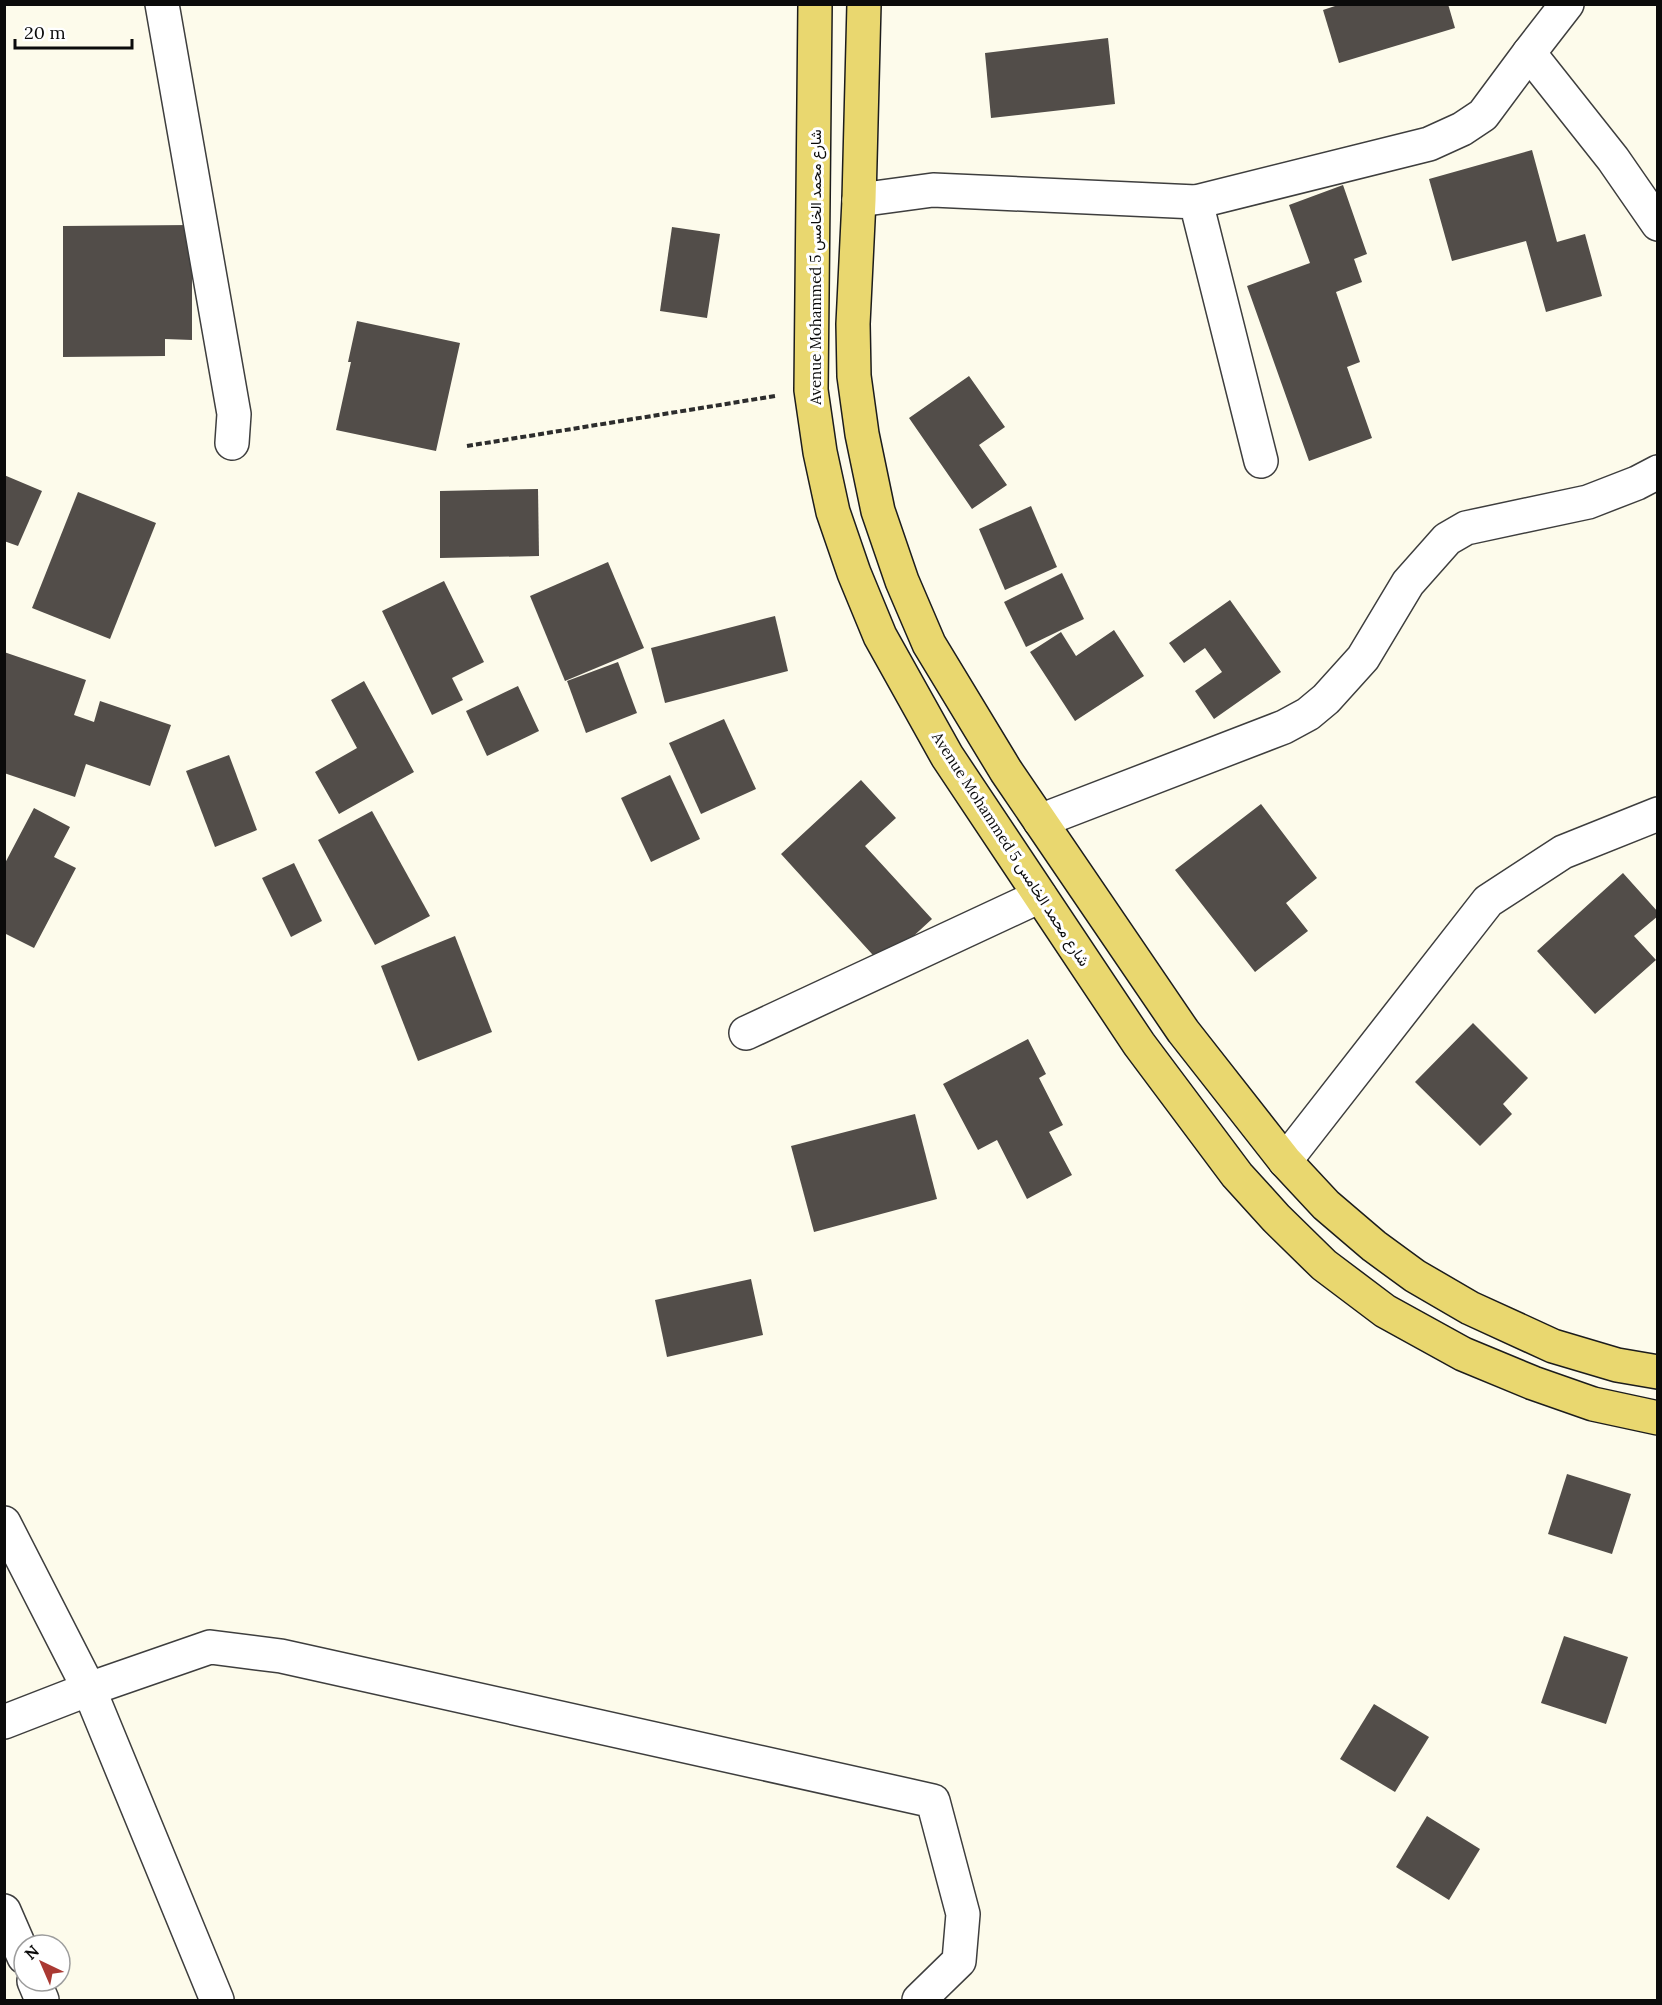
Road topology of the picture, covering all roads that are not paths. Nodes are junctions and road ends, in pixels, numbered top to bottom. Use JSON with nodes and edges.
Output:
{"nodes":[{"id":1,"x":162,"y":4,"type":"edge"},
{"id":2,"x":816,"y":4,"type":"edge"},
{"id":3,"x":864,"y":4,"type":"edge"},
{"id":4,"x":1567,"y":4,"type":"edge"},
{"id":5,"x":1528,"y":53,"type":"junction"},
{"id":6,"x":859,"y":200,"type":"junction"},
{"id":7,"x":1196,"y":202,"type":"junction"},
{"id":8,"x":1658,"y":224,"type":"edge"},
{"id":9,"x":232,"y":443,"type":"dead end"},
{"id":10,"x":1261,"y":461,"type":"dead end"},
{"id":11,"x":1658,"y":472,"type":"edge"},
{"id":12,"x":1658,"y":814,"type":"edge"},
{"id":13,"x":1040,"y":821,"type":"junction"},
{"id":14,"x":1040,"y":896,"type":"junction"},
{"id":15,"x":746,"y":1033,"type":"dead end"},
{"id":16,"x":1286,"y":1161,"type":"junction"},
{"id":17,"x":1658,"y":1372,"type":"edge"},
{"id":18,"x":1658,"y":1418,"type":"edge"},
{"id":19,"x":4,"y":1523,"type":"edge"},
{"id":20,"x":89,"y":1689,"type":"junction"},
{"id":21,"x":4,"y":1722,"type":"edge"},
{"id":22,"x":4,"y":1911,"type":"edge"},
{"id":23,"x":14,"y":1933,"type":"edge"},
{"id":24,"x":217,"y":2001,"type":"edge"},
{"id":25,"x":919,"y":2001,"type":"edge"}],
"edges":[{"from":1,"to":9,"type":"street"},
{"from":2,"to":14,"type":"main road","name":"Avenue Mohammed 5 شارع محمد الخامس"},
{"from":3,"to":6,"type":"main road"},
{"from":4,"to":5,"type":"street"},
{"from":5,"to":7,"type":"street"},
{"from":5,"to":8,"type":"street"},
{"from":6,"to":7,"type":"street"},
{"from":6,"to":13,"type":"main road"},
{"from":7,"to":10,"type":"street"},
{"from":11,"to":13,"type":"street"},
{"from":12,"to":16,"type":"street"},
{"from":13,"to":16,"type":"main road"},
{"from":14,"to":15,"type":"street"},
{"from":14,"to":18,"type":"main road","name":"Avenue Mohammed 5 شارع محمد الخامس"},
{"from":16,"to":17,"type":"main road"},
{"from":19,"to":20,"type":"street"},
{"from":20,"to":21,"type":"street"},
{"from":20,"to":24,"type":"street"},
{"from":20,"to":25,"type":"street"},
{"from":22,"to":23,"type":"street"}]}
